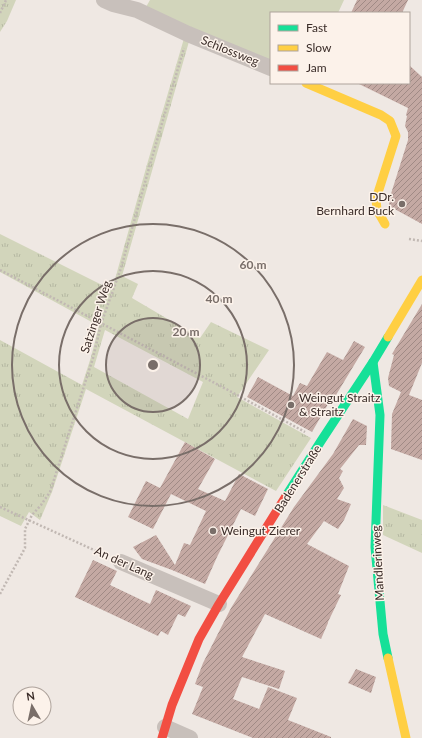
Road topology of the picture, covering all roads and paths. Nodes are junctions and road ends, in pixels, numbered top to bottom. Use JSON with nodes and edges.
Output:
{"nodes":[{"id":1,"x":6,"y":0,"type":"edge"},
{"id":2,"x":104,"y":0,"type":"edge"},
{"id":3,"x":0,"y":13,"type":"edge"},
{"id":4,"x":188,"y":34,"type":"junction"},
{"id":5,"x":270,"y":68,"type":"edge"},
{"id":6,"x":308,"y":84,"type":"edge"},
{"id":7,"x":385,"y":224,"type":"dead end"},
{"id":8,"x":409,"y":239,"type":"dead end"},
{"id":9,"x":422,"y":241,"type":"edge"},
{"id":10,"x":0,"y":270,"type":"edge"},
{"id":11,"x":422,"y":280,"type":"edge"},
{"id":12,"x":101,"y":324,"type":"junction"},
{"id":13,"x":373,"y":362,"type":"junction"},
{"id":14,"x":321,"y":441,"type":"junction"},
{"id":15,"x":0,"y":507,"type":"edge"},
{"id":16,"x":29,"y":521,"type":"junction"},
{"id":17,"x":121,"y":562,"type":"joint"},
{"id":18,"x":0,"y":594,"type":"edge"},
{"id":19,"x":219,"y":604,"type":"junction"},
{"id":20,"x":163,"y":732,"type":"edge"},
{"id":21,"x":190,"y":738,"type":"edge"},
{"id":22,"x":406,"y":738,"type":"edge"}],
"edges":[{"from":1,"to":3,"type":"path"},
{"from":2,"to":4,"type":"street","name":"Schlossweg"},
{"from":4,"to":5,"type":"street","name":"Schlossweg"},
{"from":4,"to":12,"type":"path","name":"Satzinger Weg"},
{"from":6,"to":7,"type":"street"},
{"from":8,"to":9,"type":"path"},
{"from":10,"to":12,"type":"path"},
{"from":11,"to":13,"type":"street","name":"Badenerstraße"},
{"from":12,"to":14,"type":"path"},
{"from":12,"to":16,"type":"path","name":"Satzinger Weg"},
{"from":13,"to":14,"type":"street","name":"Badenerstraße"},
{"from":13,"to":22,"type":"street","name":"Mandlerinweg"},
{"from":14,"to":19,"type":"street","name":"Badenerstraße"},
{"from":15,"to":16,"type":"path","name":"An der Lang"},
{"from":16,"to":17,"type":"path","name":"An der Lang"},
{"from":16,"to":18,"type":"path","name":"Satzinger Weg"},
{"from":17,"to":19,"type":"street","name":"An der Lang"},
{"from":19,"to":20,"type":"street","name":"Badenerstraße"},
{"from":20,"to":21,"type":"street"}]}
